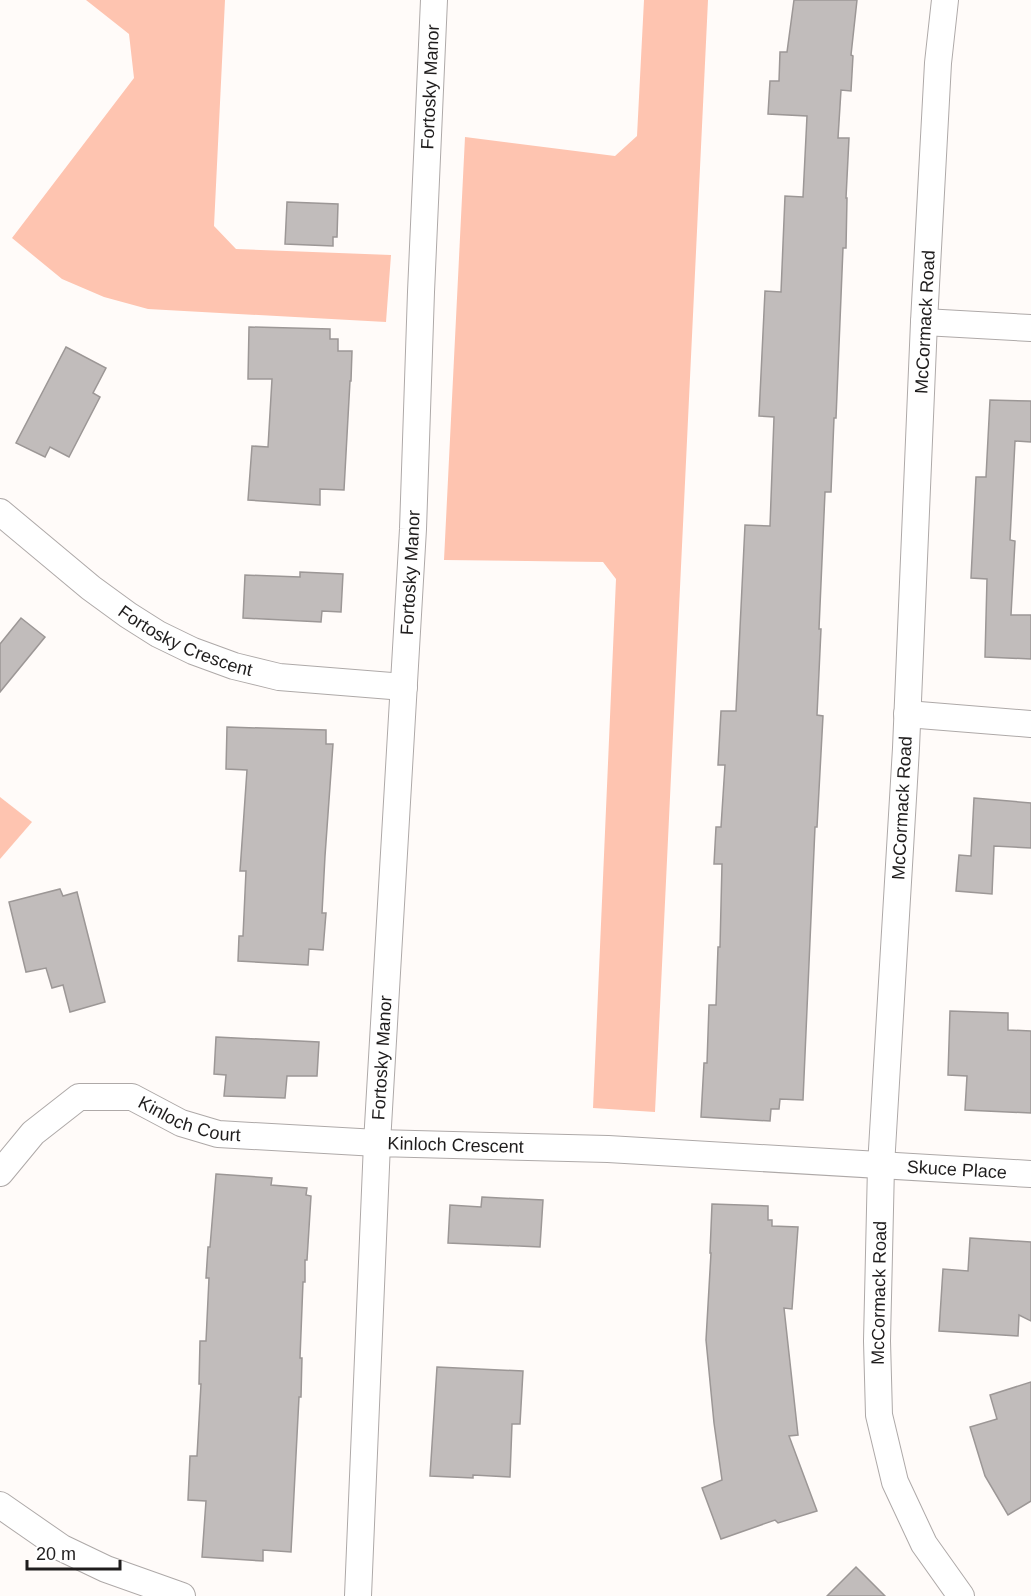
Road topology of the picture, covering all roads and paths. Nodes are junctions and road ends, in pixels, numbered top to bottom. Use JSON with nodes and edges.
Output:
{"nodes":[{"id":1,"x":434,"y":0,"type":"edge"},
{"id":2,"x":945,"y":0,"type":"edge"},
{"id":3,"x":924,"y":322,"type":"junction"},
{"id":4,"x":1031,"y":328,"type":"edge"},
{"id":5,"x":0,"y":512,"type":"edge"},
{"id":6,"x":404,"y":687,"type":"junction"},
{"id":7,"x":908,"y":714,"type":"junction"},
{"id":8,"x":1031,"y":724,"type":"edge"},
{"id":9,"x":377,"y":1143,"type":"junction"},
{"id":10,"x":881,"y":1166,"type":"junction"},
{"id":11,"x":0,"y":1173,"type":"edge"},
{"id":12,"x":1031,"y":1174,"type":"edge"},
{"id":13,"x":0,"y":1505,"type":"edge"},
{"id":14,"x":182,"y":1596,"type":"edge"},
{"id":15,"x":358,"y":1596,"type":"edge"},
{"id":16,"x":961,"y":1596,"type":"edge"}],
"edges":[{"from":1,"to":6,"type":"street","name":"Fortosky Manor"},
{"from":2,"to":3,"type":"street","name":"McCormack Road"},
{"from":3,"to":4,"type":"street"},
{"from":3,"to":7,"type":"street","name":"McCormack Road"},
{"from":5,"to":6,"type":"street","name":"Fortosky Crescent"},
{"from":6,"to":9,"type":"street","name":"Fortosky Manor"},
{"from":7,"to":8,"type":"street"},
{"from":7,"to":10,"type":"street","name":"McCormack Road"},
{"from":9,"to":10,"type":"street","name":"Kinloch Crescent"},
{"from":9,"to":11,"type":"street","name":"Kinloch Court"},
{"from":9,"to":15,"type":"street","name":"Kinloch Crescent"},
{"from":10,"to":12,"type":"street","name":"Skuce Place"},
{"from":10,"to":16,"type":"street","name":"McCormack Road"},
{"from":13,"to":14,"type":"street"}]}
